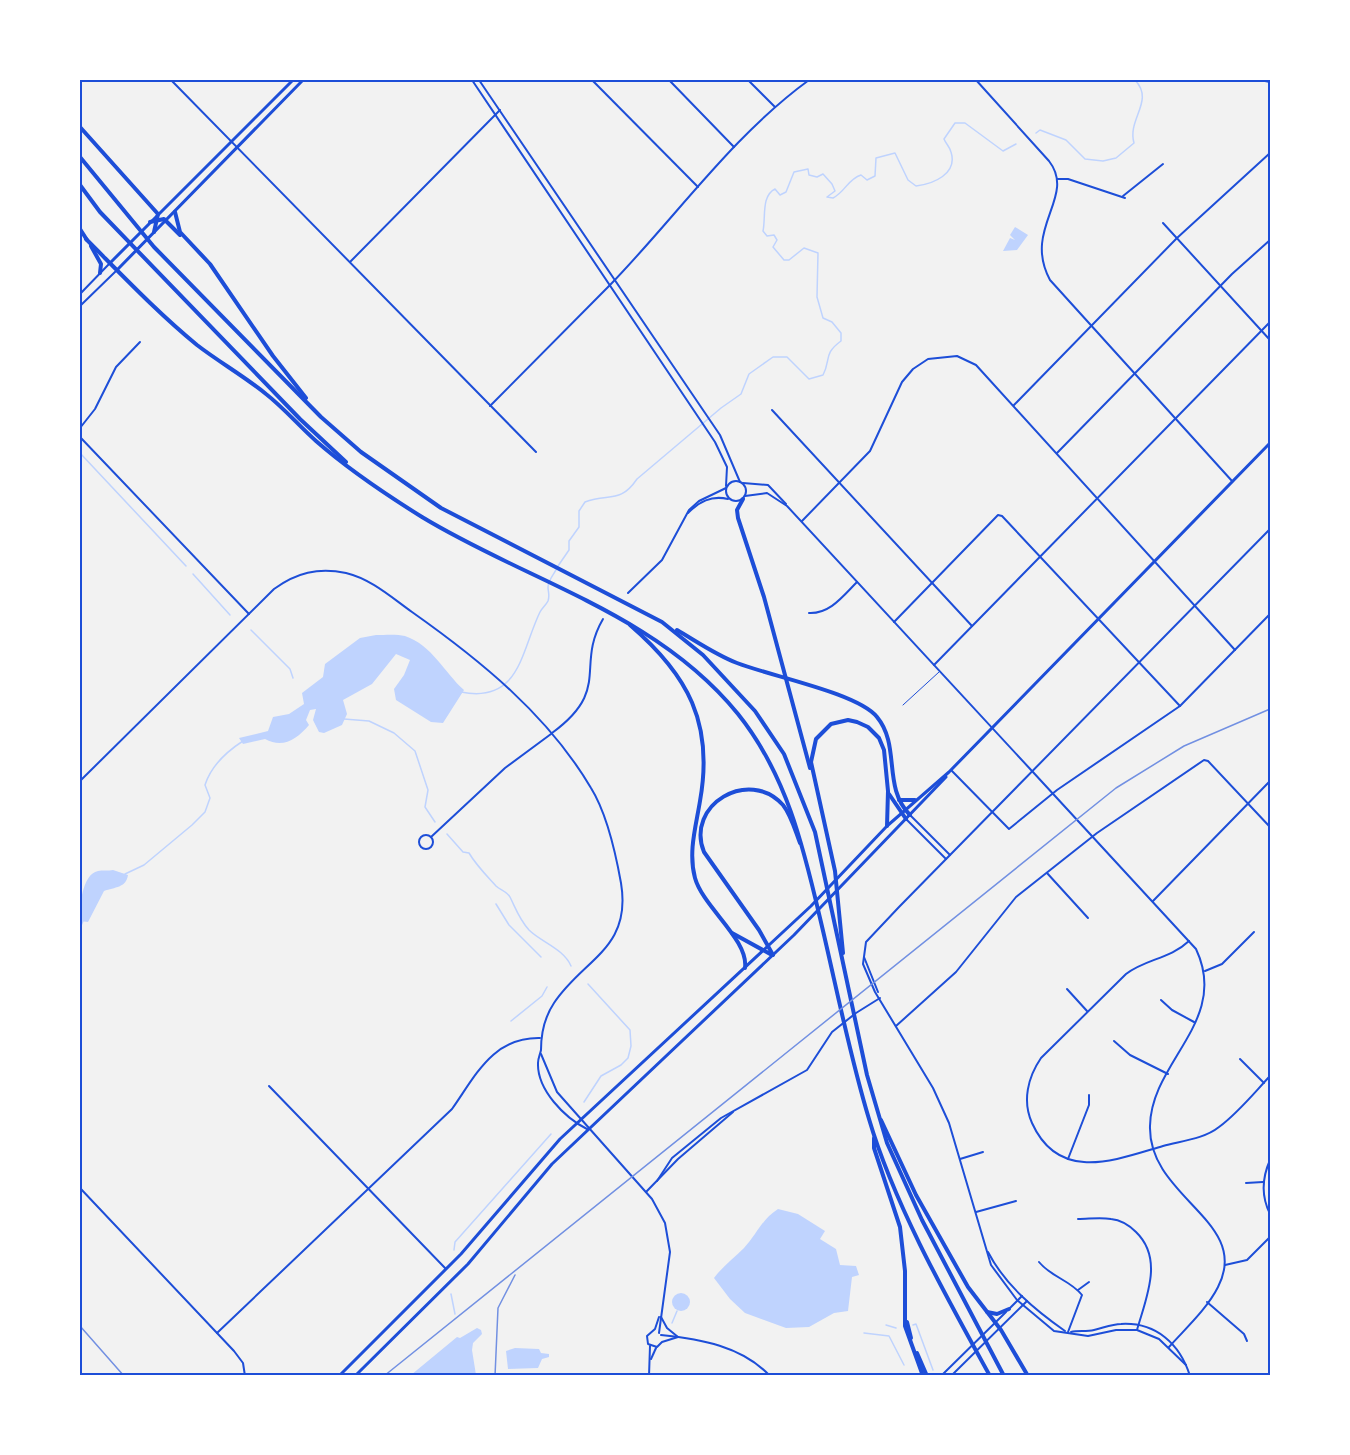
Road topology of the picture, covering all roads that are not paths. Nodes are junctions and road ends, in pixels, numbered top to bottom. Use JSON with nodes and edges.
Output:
{"nodes":[{"id":1,"x":171,"y":80,"type":"edge"},
{"id":2,"x":293,"y":80,"type":"edge"},
{"id":3,"x":303,"y":80,"type":"edge"},
{"id":4,"x":472,"y":80,"type":"edge"},
{"id":5,"x":479,"y":80,"type":"edge"},
{"id":6,"x":592,"y":80,"type":"edge"},
{"id":7,"x":669,"y":80,"type":"edge"},
{"id":8,"x":748,"y":80,"type":"edge"},
{"id":9,"x":808,"y":80,"type":"edge"},
{"id":10,"x":976,"y":80,"type":"edge"},
{"id":11,"x":1260,"y":80,"type":"edge"},
{"id":12,"x":1270,"y":82,"type":"edge"},
{"id":13,"x":775,"y":107,"type":"junction"},
{"id":14,"x":500,"y":110,"type":"junction"},
{"id":15,"x":495,"y":114,"type":"junction"},
{"id":16,"x":80,"y":127,"type":"edge"},
{"id":17,"x":232,"y":141,"type":"junction"},
{"id":18,"x":237,"y":146,"type":"junction"},
{"id":19,"x":734,"y":147,"type":"junction"},
{"id":20,"x":1270,"y":153,"type":"edge"},
{"id":21,"x":80,"y":157,"type":"edge"},
{"id":22,"x":1163,"y":164,"type":"dead end"},
{"id":23,"x":1057,"y":179,"type":"junction"},
{"id":24,"x":80,"y":185,"type":"edge"},
{"id":25,"x":698,"y":187,"type":"junction"},
{"id":26,"x":175,"y":212,"type":"junction"},
{"id":27,"x":158,"y":217,"type":"junction"},
{"id":28,"x":166,"y":220,"type":"junction"},
{"id":29,"x":150,"y":222,"type":"joint"},
{"id":30,"x":1163,"y":223,"type":"dead end"},
{"id":31,"x":80,"y":229,"type":"edge"},
{"id":32,"x":154,"y":232,"type":"junction"},
{"id":33,"x":1177,"y":238,"type":"junction"},
{"id":34,"x":86,"y":239,"type":"junction"},
{"id":35,"x":1270,"y":240,"type":"edge"},
{"id":36,"x":110,"y":262,"type":"junction"},
{"id":37,"x":350,"y":262,"type":"junction"},
{"id":38,"x":212,"y":268,"type":"junction"},
{"id":39,"x":118,"y":269,"type":"junction"},
{"id":40,"x":100,"y":273,"type":"junction"},
{"id":41,"x":616,"y":279,"type":"junction"},
{"id":42,"x":610,"y":285,"type":"junction"},
{"id":43,"x":1221,"y":286,"type":"junction"},
{"id":44,"x":80,"y":294,"type":"edge"},
{"id":45,"x":80,"y":306,"type":"edge"},
{"id":46,"x":1270,"y":322,"type":"edge"},
{"id":47,"x":1090,"y":326,"type":"junction"},
{"id":48,"x":1262,"y":331,"type":"junction"},
{"id":49,"x":1270,"y":340,"type":"edge"},
{"id":50,"x":140,"y":342,"type":"dead end"},
{"id":51,"x":1134,"y":374,"type":"junction"},
{"id":52,"x":1013,"y":405,"type":"junction"},
{"id":53,"x":490,"y":406,"type":"junction"},
{"id":54,"x":772,"y":410,"type":"dead end"},
{"id":55,"x":321,"y":417,"type":"junction"},
{"id":56,"x":1175,"y":419,"type":"junction"},
{"id":57,"x":80,"y":428,"type":"edge"},
{"id":58,"x":80,"y":437,"type":"edge"},
{"id":59,"x":1270,"y":443,"type":"edge"},
{"id":60,"x":536,"y":452,"type":"dead end"},
{"id":61,"x":1057,"y":453,"type":"junction"},
{"id":62,"x":365,"y":478,"type":"junction"},
{"id":63,"x":741,"y":482,"type":"junction"},
{"id":64,"x":1232,"y":482,"type":"junction"},
{"id":65,"x":840,"y":483,"type":"junction"},
{"id":66,"x":726,"y":487,"type":"junction"},
{"id":67,"x":744,"y":498,"type":"junction"},
{"id":68,"x":1098,"y":498,"type":"junction"},
{"id":69,"x":730,"y":500,"type":"junction"},
{"id":70,"x":787,"y":506,"type":"junction"},
{"id":71,"x":684,"y":517,"type":"junction"},
{"id":72,"x":801,"y":522,"type":"junction"},
{"id":73,"x":1270,"y":529,"type":"edge"},
{"id":74,"x":1041,"y":556,"type":"junction"},
{"id":75,"x":1155,"y":561,"type":"junction"},
{"id":76,"x":857,"y":582,"type":"junction"},
{"id":77,"x":932,"y":583,"type":"junction"},
{"id":78,"x":628,"y":593,"type":"dead end"},
{"id":79,"x":1195,"y":605,"type":"junction"},
{"id":80,"x":249,"y":614,"type":"junction"},
{"id":81,"x":809,"y":614,"type":"dead end"},
{"id":82,"x":1270,"y":614,"type":"edge"},
{"id":83,"x":621,"y":617,"type":"junction"},
{"id":84,"x":603,"y":619,"type":"dead end"},
{"id":85,"x":1099,"y":619,"type":"junction"},
{"id":86,"x":662,"y":622,"type":"junction"},
{"id":87,"x":894,"y":622,"type":"junction"},
{"id":88,"x":972,"y":626,"type":"junction"},
{"id":89,"x":1236,"y":650,"type":"junction"},
{"id":90,"x":1139,"y":662,"type":"junction"},
{"id":91,"x":934,"y":665,"type":"junction"},
{"id":92,"x":940,"y":671,"type":"junction"},
{"id":93,"x":903,"y":705,"type":"dead end"},
{"id":94,"x":1180,"y":706,"type":"junction"},
{"id":95,"x":992,"y":728,"type":"junction"},
{"id":96,"x":552,"y":733,"type":"junction"},
{"id":97,"x":1032,"y":771,"type":"junction"},
{"id":98,"x":950,"y":772,"type":"junction"},
{"id":99,"x":814,"y":780,"type":"junction"},
{"id":100,"x":80,"y":781,"type":"edge"},
{"id":101,"x":1270,"y":781,"type":"edge"},
{"id":102,"x":888,"y":791,"type":"junction"},
{"id":103,"x":1052,"y":794,"type":"junction"},
{"id":104,"x":898,"y":800,"type":"junction"},
{"id":105,"x":915,"y":801,"type":"junction"},
{"id":106,"x":1248,"y":803,"type":"junction"},
{"id":107,"x":905,"y":810,"type":"junction"},
{"id":108,"x":991,"y":813,"type":"junction"},
{"id":109,"x":901,"y":814,"type":"junction"},
{"id":110,"x":910,"y":815,"type":"junction"},
{"id":111,"x":906,"y":819,"type":"junction"},
{"id":112,"x":887,"y":826,"type":"junction"},
{"id":113,"x":1270,"y":827,"type":"edge"},
{"id":114,"x":431,"y":837,"type":"junction"},
{"id":115,"x":1092,"y":837,"type":"junction"},
{"id":116,"x":950,"y":855,"type":"junction"},
{"id":117,"x":805,"y":857,"type":"junction"},
{"id":118,"x":946,"y":859,"type":"junction"},
{"id":119,"x":1046,"y":873,"type":"junction"},
{"id":120,"x":1152,"y":902,"type":"junction"},
{"id":121,"x":1088,"y":918,"type":"dead end"},
{"id":122,"x":731,"y":932,"type":"junction"},
{"id":123,"x":1254,"y":932,"type":"dead end"},
{"id":124,"x":1189,"y":941,"type":"junction"},
{"id":125,"x":768,"y":945,"type":"junction"},
{"id":126,"x":762,"y":951,"type":"junction"},
{"id":127,"x":773,"y":955,"type":"junction"},
{"id":128,"x":842,"y":957,"type":"junction"},
{"id":129,"x":745,"y":968,"type":"junction"},
{"id":130,"x":1205,"y":971,"type":"junction"},
{"id":131,"x":1067,"y":989,"type":"dead end"},
{"id":132,"x":880,"y":998,"type":"junction"},
{"id":133,"x":1161,"y":1000,"type":"dead end"},
{"id":134,"x":1088,"y":1011,"type":"junction"},
{"id":135,"x":1194,"y":1022,"type":"junction"},
{"id":136,"x":896,"y":1026,"type":"junction"},
{"id":137,"x":540,"y":1038,"type":"junction"},
{"id":138,"x":1114,"y":1041,"type":"dead end"},
{"id":139,"x":541,"y":1054,"type":"junction"},
{"id":140,"x":1240,"y":1059,"type":"dead end"},
{"id":141,"x":1168,"y":1074,"type":"junction"},
{"id":142,"x":1270,"y":1076,"type":"edge"},
{"id":143,"x":1264,"y":1083,"type":"junction"},
{"id":144,"x":269,"y":1086,"type":"dead end"},
{"id":145,"x":1089,"y":1095,"type":"dead end"},
{"id":146,"x":877,"y":1111,"type":"junction"},
{"id":147,"x":581,"y":1119,"type":"junction"},
{"id":148,"x":576,"y":1123,"type":"junction"},
{"id":149,"x":587,"y":1129,"type":"junction"},
{"id":150,"x":874,"y":1134,"type":"junction"},
{"id":151,"x":1152,"y":1149,"type":"junction"},
{"id":152,"x":983,"y":1152,"type":"dead end"},
{"id":153,"x":960,"y":1159,"type":"junction"},
{"id":154,"x":1068,"y":1159,"type":"junction"},
{"id":155,"x":1270,"y":1160,"type":"edge"},
{"id":156,"x":1263,"y":1182,"type":"junction"},
{"id":157,"x":1246,"y":1183,"type":"dead end"},
{"id":158,"x":80,"y":1188,"type":"edge"},
{"id":159,"x":368,"y":1189,"type":"junction"},
{"id":160,"x":646,"y":1192,"type":"junction"},
{"id":161,"x":1016,"y":1201,"type":"dead end"},
{"id":162,"x":976,"y":1212,"type":"junction"},
{"id":163,"x":1270,"y":1214,"type":"edge"},
{"id":164,"x":1078,"y":1219,"type":"dead end"},
{"id":165,"x":1270,"y":1237,"type":"edge"},
{"id":166,"x":987,"y":1251,"type":"junction"},
{"id":167,"x":1039,"y":1262,"type":"dead end"},
{"id":168,"x":1225,"y":1265,"type":"junction"},
{"id":169,"x":446,"y":1269,"type":"junction"},
{"id":170,"x":1089,"y":1282,"type":"dead end"},
{"id":171,"x":1078,"y":1290,"type":"junction"},
{"id":172,"x":1022,"y":1296,"type":"junction"},
{"id":173,"x":1017,"y":1300,"type":"junction"},
{"id":174,"x":1027,"y":1300,"type":"junction"},
{"id":175,"x":1208,"y":1302,"type":"junction"},
{"id":176,"x":1022,"y":1305,"type":"junction"},
{"id":177,"x":1009,"y":1309,"type":"junction"},
{"id":178,"x":985,"y":1311,"type":"junction"},
{"id":179,"x":660,"y":1315,"type":"junction"},
{"id":180,"x":994,"y":1323,"type":"junction"},
{"id":181,"x":1139,"y":1325,"type":"junction"},
{"id":182,"x":999,"y":1328,"type":"junction"},
{"id":183,"x":1137,"y":1330,"type":"junction"},
{"id":184,"x":652,"y":1331,"type":"junction"},
{"id":185,"x":1068,"y":1332,"type":"junction"},
{"id":186,"x":217,"y":1333,"type":"junction"},
{"id":187,"x":660,"y":1334,"type":"junction"},
{"id":188,"x":678,"y":1337,"type":"junction"},
{"id":189,"x":1247,"y":1341,"type":"dead end"},
{"id":190,"x":662,"y":1342,"type":"junction"},
{"id":191,"x":1172,"y":1343,"type":"junction"},
{"id":192,"x":650,"y":1346,"type":"junction"},
{"id":193,"x":657,"y":1347,"type":"junction"},
{"id":194,"x":1169,"y":1347,"type":"junction"},
{"id":195,"x":651,"y":1359,"type":"junction"},
{"id":196,"x":1186,"y":1365,"type":"junction"},
{"id":197,"x":245,"y":1376,"type":"edge"},
{"id":198,"x":339,"y":1376,"type":"edge"},
{"id":199,"x":355,"y":1376,"type":"edge"},
{"id":200,"x":649,"y":1376,"type":"edge"},
{"id":201,"x":770,"y":1376,"type":"edge"},
{"id":202,"x":925,"y":1376,"type":"edge"},
{"id":203,"x":941,"y":1376,"type":"edge"},
{"id":204,"x":951,"y":1376,"type":"edge"},
{"id":205,"x":990,"y":1376,"type":"edge"},
{"id":206,"x":1004,"y":1376,"type":"edge"},
{"id":207,"x":1028,"y":1376,"type":"edge"},
{"id":208,"x":1190,"y":1376,"type":"edge"}],
"edges":[{"from":1,"to":17,"type":"street"},
{"from":2,"to":17,"type":"main road"},
{"from":3,"to":18,"type":"main road"},
{"from":4,"to":15,"type":"street"},
{"from":5,"to":14,"type":"street"},
{"from":6,"to":25,"type":"street"},
{"from":7,"to":19,"type":"street"},
{"from":8,"to":13,"type":"street"},
{"from":9,"to":13,"type":"street"},
{"from":10,"to":23,"type":"street"},
{"from":11,"to":12,"type":"street"},
{"from":13,"to":19,"type":"street"},
{"from":14,"to":15,"type":"street"},
{"from":14,"to":41,"type":"street"},
{"from":15,"to":37,"type":"street"},
{"from":15,"to":42,"type":"street"},
{"from":16,"to":27,"type":"highway"},
{"from":17,"to":18,"type":"street"},
{"from":17,"to":27,"type":"main road"},
{"from":18,"to":26,"type":"main road"},
{"from":18,"to":37,"type":"street"},
{"from":19,"to":25,"type":"street"},
{"from":20,"to":33,"type":"street"},
{"from":21,"to":55,"type":"highway"},
{"from":22,"to":23,"type":"street"},
{"from":23,"to":47,"type":"street"},
{"from":24,"to":62,"type":"highway"},
{"from":25,"to":41,"type":"street"},
{"from":26,"to":28,"type":"main road"},
{"from":26,"to":38,"type":"highway"},
{"from":27,"to":28,"type":"highway"},
{"from":27,"to":29,"type":"highway"},
{"from":27,"to":32,"type":"highway"},
{"from":28,"to":32,"type":"main road"},
{"from":28,"to":38,"type":"highway"},
{"from":29,"to":36,"type":"main road"},
{"from":30,"to":33,"type":"street"},
{"from":31,"to":34,"type":"highway"},
{"from":32,"to":39,"type":"main road"},
{"from":33,"to":43,"type":"street"},
{"from":33,"to":47,"type":"street"},
{"from":34,"to":36,"type":"highway"},
{"from":34,"to":40,"type":"highway"},
{"from":35,"to":43,"type":"street"},
{"from":36,"to":39,"type":"highway"},
{"from":36,"to":40,"type":"street"},
{"from":37,"to":53,"type":"street"},
{"from":38,"to":55,"type":"highway"},
{"from":39,"to":45,"type":"street"},
{"from":39,"to":62,"type":"highway"},
{"from":40,"to":44,"type":"street"},
{"from":41,"to":42,"type":"street"},
{"from":41,"to":63,"type":"street"},
{"from":42,"to":53,"type":"street"},
{"from":42,"to":66,"type":"street"},
{"from":43,"to":48,"type":"street"},
{"from":43,"to":51,"type":"street"},
{"from":46,"to":48,"type":"street"},
{"from":47,"to":51,"type":"street"},
{"from":47,"to":52,"type":"street"},
{"from":48,"to":49,"type":"street"},
{"from":48,"to":56,"type":"street"},
{"from":50,"to":57,"type":"street"},
{"from":51,"to":56,"type":"street"},
{"from":51,"to":61,"type":"street"},
{"from":52,"to":61,"type":"street"},
{"from":52,"to":65,"type":"street"},
{"from":53,"to":60,"type":"street"},
{"from":54,"to":65,"type":"street"},
{"from":55,"to":86,"type":"highway"},
{"from":56,"to":64,"type":"street"},
{"from":56,"to":68,"type":"street"},
{"from":58,"to":80,"type":"street"},
{"from":59,"to":64,"type":"main road"},
{"from":61,"to":68,"type":"street"},
{"from":62,"to":83,"type":"highway"},
{"from":63,"to":66,"type":"street"},
{"from":63,"to":67,"type":"street"},
{"from":63,"to":70,"type":"street"},
{"from":64,"to":75,"type":"main road"},
{"from":65,"to":72,"type":"street"},
{"from":65,"to":77,"type":"street"},
{"from":66,"to":69,"type":"street"},
{"from":66,"to":71,"type":"street"},
{"from":67,"to":69,"type":"street"},
{"from":67,"to":70,"type":"street"},
{"from":67,"to":99,"type":"highway"},
{"from":68,"to":74,"type":"street"},
{"from":68,"to":75,"type":"street"},
{"from":69,"to":71,"type":"street"},
{"from":70,"to":72,"type":"street"},
{"from":71,"to":78,"type":"street"},
{"from":72,"to":76,"type":"street"},
{"from":73,"to":79,"type":"street"},
{"from":74,"to":77,"type":"street"},
{"from":74,"to":85,"type":"street"},
{"from":74,"to":88,"type":"street"},
{"from":75,"to":79,"type":"street"},
{"from":75,"to":85,"type":"main road"},
{"from":76,"to":81,"type":"street"},
{"from":76,"to":87,"type":"street"},
{"from":77,"to":87,"type":"street"},
{"from":77,"to":88,"type":"street"},
{"from":79,"to":89,"type":"street"},
{"from":79,"to":90,"type":"street"},
{"from":80,"to":96,"type":"street"},
{"from":80,"to":100,"type":"street"},
{"from":82,"to":89,"type":"street"},
{"from":83,"to":117,"type":"highway"},
{"from":83,"to":122,"type":"highway"},
{"from":84,"to":96,"type":"street"},
{"from":85,"to":90,"type":"street"},
{"from":85,"to":95,"type":"main road"},
{"from":86,"to":104,"type":"highway"},
{"from":86,"to":128,"type":"highway"},
{"from":87,"to":91,"type":"street"},
{"from":88,"to":91,"type":"street"},
{"from":89,"to":94,"type":"street"},
{"from":90,"to":94,"type":"street"},
{"from":90,"to":97,"type":"street"},
{"from":91,"to":92,"type":"street"},
{"from":92,"to":93,"type":"lane"},
{"from":92,"to":95,"type":"street"},
{"from":94,"to":103,"type":"street"},
{"from":95,"to":97,"type":"street"},
{"from":95,"to":98,"type":"main road"},
{"from":96,"to":114,"type":"street"},
{"from":96,"to":137,"type":"street"},
{"from":97,"to":103,"type":"street"},
{"from":97,"to":108,"type":"street"},
{"from":98,"to":105,"type":"main road"},
{"from":98,"to":108,"type":"street"},
{"from":98,"to":110,"type":"main road"},
{"from":99,"to":102,"type":"highway"},
{"from":99,"to":128,"type":"highway"},
{"from":101,"to":106,"type":"street"},
{"from":102,"to":109,"type":"highway"},
{"from":102,"to":112,"type":"highway"},
{"from":103,"to":108,"type":"street"},
{"from":103,"to":115,"type":"street"},
{"from":104,"to":105,"type":"highway"},
{"from":104,"to":107,"type":"highway"},
{"from":105,"to":107,"type":"main road"},
{"from":106,"to":113,"type":"street"},
{"from":106,"to":115,"type":"street"},
{"from":106,"to":120,"type":"street"},
{"from":107,"to":109,"type":"main road"},
{"from":107,"to":110,"type":"highway"},
{"from":108,"to":116,"type":"street"},
{"from":109,"to":111,"type":"highway"},
{"from":109,"to":112,"type":"main road"},
{"from":110,"to":111,"type":"main road"},
{"from":110,"to":116,"type":"street"},
{"from":111,"to":118,"type":"street"},
{"from":111,"to":127,"type":"main road"},
{"from":112,"to":125,"type":"main road"},
{"from":114,"to":114,"type":"street"},
{"from":115,"to":119,"type":"street"},
{"from":115,"to":120,"type":"street"},
{"from":116,"to":118,"type":"street"},
{"from":117,"to":125,"type":"highway"},
{"from":117,"to":150,"type":"highway"},
{"from":118,"to":132,"type":"street"},
{"from":119,"to":121,"type":"street"},
{"from":119,"to":136,"type":"street"},
{"from":120,"to":124,"type":"street"},
{"from":122,"to":126,"type":"highway"},
{"from":122,"to":129,"type":"highway"},
{"from":123,"to":130,"type":"street"},
{"from":124,"to":130,"type":"street"},
{"from":124,"to":134,"type":"street"},
{"from":125,"to":126,"type":"main road"},
{"from":125,"to":127,"type":"highway"},
{"from":126,"to":127,"type":"highway"},
{"from":126,"to":129,"type":"main road"},
{"from":127,"to":149,"type":"main road"},
{"from":128,"to":146,"type":"highway"},
{"from":129,"to":147,"type":"main road"},
{"from":130,"to":135,"type":"street"},
{"from":131,"to":134,"type":"street"},
{"from":132,"to":136,"type":"street"},
{"from":132,"to":160,"type":"street"},
{"from":133,"to":135,"type":"street"},
{"from":134,"to":154,"type":"street"},
{"from":135,"to":141,"type":"street"},
{"from":136,"to":153,"type":"street"},
{"from":137,"to":139,"type":"street"},
{"from":137,"to":159,"type":"street"},
{"from":138,"to":141,"type":"street"},
{"from":139,"to":147,"type":"street"},
{"from":139,"to":148,"type":"street"},
{"from":140,"to":143,"type":"street"},
{"from":141,"to":151,"type":"street"},
{"from":142,"to":143,"type":"street"},
{"from":143,"to":151,"type":"street"},
{"from":144,"to":159,"type":"street"},
{"from":145,"to":154,"type":"street"},
{"from":146,"to":178,"type":"highway"},
{"from":146,"to":206,"type":"highway"},
{"from":147,"to":148,"type":"main road"},
{"from":147,"to":149,"type":"street"},
{"from":148,"to":149,"type":"street"},
{"from":148,"to":169,"type":"main road"},
{"from":149,"to":160,"type":"street"},
{"from":149,"to":199,"type":"main road"},
{"from":150,"to":202,"type":"highway"},
{"from":150,"to":205,"type":"highway"},
{"from":151,"to":154,"type":"street"},
{"from":151,"to":168,"type":"street"},
{"from":152,"to":153,"type":"street"},
{"from":153,"to":162,"type":"street"},
{"from":155,"to":156,"type":"street"},
{"from":156,"to":157,"type":"street"},
{"from":156,"to":163,"type":"street"},
{"from":158,"to":186,"type":"street"},
{"from":159,"to":169,"type":"street"},
{"from":159,"to":186,"type":"street"},
{"from":160,"to":179,"type":"street"},
{"from":161,"to":162,"type":"street"},
{"from":162,"to":166,"type":"street"},
{"from":164,"to":181,"type":"street"},
{"from":165,"to":168,"type":"street"},
{"from":166,"to":172,"type":"street"},
{"from":166,"to":173,"type":"street"},
{"from":167,"to":171,"type":"street"},
{"from":168,"to":175,"type":"street"},
{"from":169,"to":198,"type":"main road"},
{"from":170,"to":171,"type":"street"},
{"from":171,"to":185,"type":"street"},
{"from":172,"to":173,"type":"street"},
{"from":172,"to":174,"type":"street"},
{"from":173,"to":176,"type":"street"},
{"from":173,"to":177,"type":"street"},
{"from":174,"to":176,"type":"street"},
{"from":174,"to":185,"type":"street"},
{"from":175,"to":189,"type":"street"},
{"from":175,"to":191,"type":"street"},
{"from":176,"to":182,"type":"street"},
{"from":176,"to":185,"type":"street"},
{"from":177,"to":178,"type":"highway"},
{"from":177,"to":180,"type":"street"},
{"from":178,"to":180,"type":"highway"},
{"from":179,"to":184,"type":"street"},
{"from":179,"to":187,"type":"street"},
{"from":179,"to":188,"type":"street"},
{"from":180,"to":182,"type":"highway"},
{"from":180,"to":203,"type":"street"},
{"from":181,"to":183,"type":"street"},
{"from":181,"to":185,"type":"street"},
{"from":181,"to":191,"type":"street"},
{"from":182,"to":204,"type":"street"},
{"from":182,"to":207,"type":"highway"},
{"from":183,"to":185,"type":"street"},
{"from":183,"to":194,"type":"street"},
{"from":184,"to":187,"type":"street"},
{"from":184,"to":192,"type":"street"},
{"from":186,"to":197,"type":"street"},
{"from":187,"to":188,"type":"street"},
{"from":187,"to":190,"type":"street"},
{"from":188,"to":190,"type":"street"},
{"from":188,"to":201,"type":"street"},
{"from":190,"to":193,"type":"street"},
{"from":191,"to":194,"type":"street"},
{"from":191,"to":196,"type":"street"},
{"from":192,"to":193,"type":"street"},
{"from":192,"to":195,"type":"street"},
{"from":193,"to":195,"type":"street"},
{"from":194,"to":196,"type":"street"},
{"from":195,"to":200,"type":"street"},
{"from":196,"to":208,"type":"street"}]}
